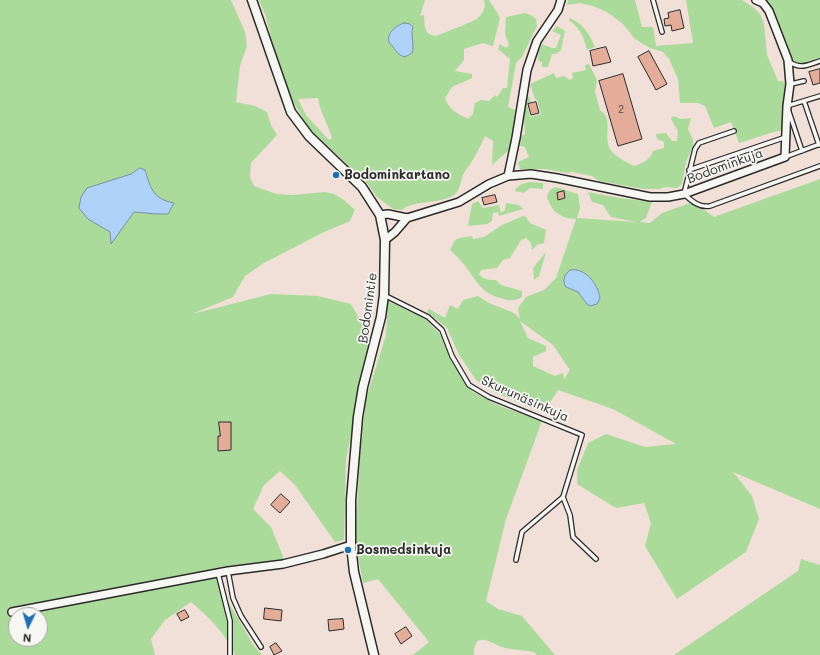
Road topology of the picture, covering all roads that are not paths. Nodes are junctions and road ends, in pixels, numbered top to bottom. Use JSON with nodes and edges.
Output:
{"nodes":[{"id":1,"x":252,"y":0,"type":"edge"},
{"id":2,"x":561,"y":0,"type":"edge"},
{"id":3,"x":653,"y":0,"type":"edge"},
{"id":4,"x":756,"y":0,"type":"edge"},
{"id":5,"x":662,"y":32,"type":"dead end"},
{"id":6,"x":788,"y":60,"type":"junction"},
{"id":7,"x":820,"y":60,"type":"edge"},
{"id":8,"x":804,"y":81,"type":"dead end"},
{"id":9,"x":790,"y":84,"type":"junction"},
{"id":10,"x":820,"y":96,"type":"edge"},
{"id":11,"x":804,"y":101,"type":"junction"},
{"id":12,"x":787,"y":106,"type":"junction"},
{"id":13,"x":734,"y":130,"type":"dead end"},
{"id":14,"x":786,"y":137,"type":"junction"},
{"id":15,"x":819,"y":144,"type":"edge"},
{"id":16,"x":802,"y":151,"type":"junction"},
{"id":17,"x":785,"y":157,"type":"junction"},
{"id":18,"x":820,"y":166,"type":"edge"},
{"id":19,"x":689,"y":170,"type":"junction"},
{"id":20,"x":508,"y":176,"type":"junction"},
{"id":21,"x":684,"y":194,"type":"junction"},
{"id":22,"x":380,"y":215,"type":"junction"},
{"id":23,"x":407,"y":218,"type":"junction"},
{"id":24,"x":385,"y":240,"type":"junction"},
{"id":25,"x":384,"y":295,"type":"junction"},
{"id":26,"x":563,"y":498,"type":"junction"},
{"id":27,"x":351,"y":544,"type":"junction"},
{"id":28,"x":596,"y":559,"type":"dead end"},
{"id":29,"x":516,"y":560,"type":"dead end"},
{"id":30,"x":228,"y":571,"type":"junction"},
{"id":31,"x":218,"y":573,"type":"junction"},
{"id":32,"x":38,"y":607,"type":"edge"},
{"id":33,"x":261,"y":647,"type":"dead end"},
{"id":34,"x":230,"y":655,"type":"edge"},
{"id":35,"x":374,"y":655,"type":"edge"}],
"edges":[{"from":1,"to":22,"type":"street","name":"Bodomintie"},
{"from":2,"to":20,"type":"street"},
{"from":3,"to":5,"type":"lane"},
{"from":4,"to":6,"type":"street"},
{"from":6,"to":7,"type":"lane"},
{"from":6,"to":9,"type":"street"},
{"from":8,"to":9,"type":"lane"},
{"from":9,"to":12,"type":"street"},
{"from":10,"to":11,"type":"lane"},
{"from":11,"to":12,"type":"lane"},
{"from":11,"to":15,"type":"lane"},
{"from":12,"to":14,"type":"street"},
{"from":12,"to":16,"type":"lane"},
{"from":13,"to":19,"type":"lane"},
{"from":14,"to":17,"type":"street"},
{"from":14,"to":19,"type":"lane"},
{"from":15,"to":16,"type":"lane"},
{"from":16,"to":17,"type":"lane"},
{"from":17,"to":21,"type":"street","name":"Bodominkuja"},
{"from":18,"to":21,"type":"lane"},
{"from":19,"to":21,"type":"lane"},
{"from":20,"to":21,"type":"street","name":"Bodominkuja"},
{"from":20,"to":23,"type":"street","name":"Bodominkuja"},
{"from":22,"to":23,"type":"street","name":"Bodominkuja"},
{"from":22,"to":24,"type":"street","name":"Bodomintie"},
{"from":23,"to":24,"type":"street"},
{"from":24,"to":25,"type":"street","name":"Bodomintie"},
{"from":25,"to":26,"type":"lane","name":"Skurunäsinkuja"},
{"from":25,"to":27,"type":"street","name":"Bodomintie"},
{"from":26,"to":28,"type":"lane"},
{"from":26,"to":29,"type":"lane"},
{"from":27,"to":30,"type":"street"},
{"from":27,"to":35,"type":"street","name":"Bodomintie"},
{"from":30,"to":31,"type":"street"},
{"from":30,"to":33,"type":"lane"},
{"from":31,"to":32,"type":"street"},
{"from":31,"to":34,"type":"lane"}]}
